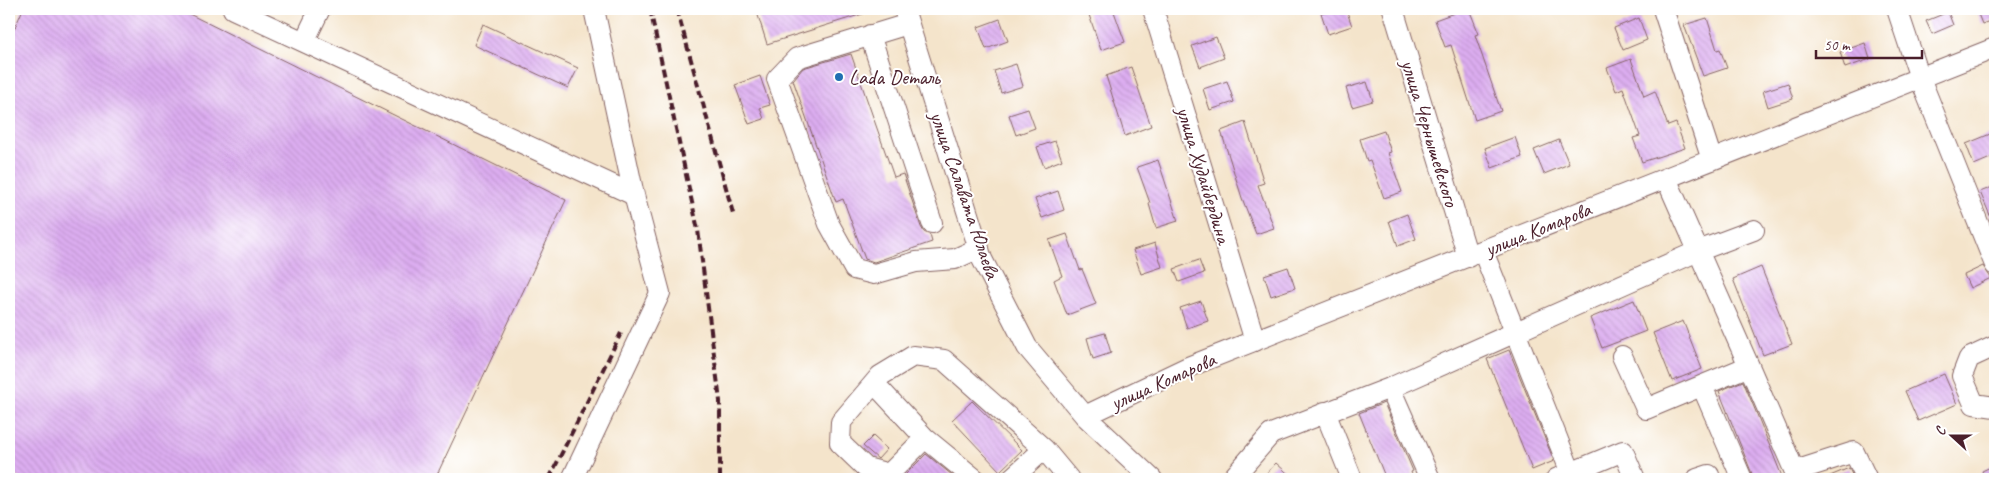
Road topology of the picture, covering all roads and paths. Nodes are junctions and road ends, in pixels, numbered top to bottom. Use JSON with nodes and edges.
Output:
{"nodes":[{"id":1,"x":233,"y":9,"type":"edge"},
{"id":2,"x":320,"y":9,"type":"edge"},
{"id":3,"x":594,"y":9,"type":"edge"},
{"id":4,"x":1153,"y":9,"type":"edge"},
{"id":5,"x":1393,"y":9,"type":"edge"},
{"id":6,"x":1663,"y":9,"type":"edge"},
{"id":7,"x":1897,"y":9,"type":"edge"},
{"id":8,"x":906,"y":16,"type":"edge"},
{"id":9,"x":870,"y":35,"type":"junction"},
{"id":10,"x":304,"y":42,"type":"junction"},
{"id":11,"x":1995,"y":48,"type":"edge"},
{"id":12,"x":1920,"y":78,"type":"junction"},
{"id":13,"x":1712,"y":160,"type":"junction"},
{"id":14,"x":1666,"y":178,"type":"junction"},
{"id":15,"x":634,"y":195,"type":"junction"},
{"id":16,"x":932,"y":223,"type":"dead end"},
{"id":17,"x":1754,"y":230,"type":"dead end"},
{"id":18,"x":979,"y":248,"type":"junction"},
{"id":19,"x":1698,"y":250,"type":"junction"},
{"id":20,"x":1476,"y":254,"type":"junction"},
{"id":21,"x":1995,"y":265,"type":"edge"},
{"id":22,"x":1515,"y":332,"type":"junction"},
{"id":23,"x":1255,"y":341,"type":"junction"},
{"id":24,"x":1995,"y":346,"type":"edge"},
{"id":25,"x":1622,"y":356,"type":"dead end"},
{"id":26,"x":1750,"y":366,"type":"junction"},
{"id":27,"x":874,"y":383,"type":"junction"},
{"id":28,"x":1702,"y":386,"type":"junction"},
{"id":29,"x":1390,"y":388,"type":"junction"},
{"id":30,"x":1995,"y":406,"type":"edge"},
{"id":31,"x":1325,"y":412,"type":"junction"},
{"id":32,"x":1085,"y":416,"type":"junction"},
{"id":33,"x":925,"y":438,"type":"junction"},
{"id":34,"x":1044,"y":448,"type":"junction"},
{"id":35,"x":1796,"y":475,"type":"edge"},
{"id":36,"x":1564,"y":476,"type":"edge"},
{"id":37,"x":578,"y":477,"type":"edge"},
{"id":38,"x":975,"y":479,"type":"edge"},
{"id":39,"x":1011,"y":479,"type":"edge"},
{"id":40,"x":1069,"y":479,"type":"edge"},
{"id":41,"x":1152,"y":479,"type":"edge"},
{"id":42,"x":1232,"y":479,"type":"edge"},
{"id":43,"x":1352,"y":479,"type":"edge"},
{"id":44,"x":1430,"y":479,"type":"edge"},
{"id":45,"x":1635,"y":479,"type":"edge"},
{"id":46,"x":1742,"y":479,"type":"edge"},
{"id":47,"x":1867,"y":479,"type":"edge"}],
"edges":[{"from":1,"to":10,"type":"street"},
{"from":2,"to":10,"type":"street"},
{"from":3,"to":15,"type":"street"},
{"from":4,"to":23,"type":"street","name":"улица Худайбердина"},
{"from":5,"to":20,"type":"street","name":"улица Чернышевского"},
{"from":6,"to":13,"type":"street"},
{"from":7,"to":12,"type":"street"},
{"from":8,"to":9,"type":"street"},
{"from":8,"to":18,"type":"street","name":"улица Салавата Юлаева"},
{"from":9,"to":16,"type":"street"},
{"from":9,"to":18,"type":"street"},
{"from":10,"to":15,"type":"street"},
{"from":11,"to":12,"type":"street","name":"улица Комарова"},
{"from":12,"to":13,"type":"street","name":"улица Комарова"},
{"from":12,"to":21,"type":"street"},
{"from":13,"to":14,"type":"street","name":"улица Комарова"},
{"from":14,"to":19,"type":"street"},
{"from":14,"to":20,"type":"street","name":"улица Комарова"},
{"from":15,"to":37,"type":"street"},
{"from":17,"to":19,"type":"street"},
{"from":18,"to":32,"type":"street","name":"улица Салавата Юлаева"},
{"from":19,"to":22,"type":"street"},
{"from":19,"to":26,"type":"street"},
{"from":20,"to":22,"type":"street","name":"улица Чернышевского"},
{"from":20,"to":23,"type":"street","name":"улица Комарова"},
{"from":22,"to":29,"type":"street"},
{"from":22,"to":36,"type":"street","name":"улица Чернышевского"},
{"from":23,"to":32,"type":"street","name":"улица Комарова"},
{"from":24,"to":30,"type":"street"},
{"from":25,"to":28,"type":"street"},
{"from":26,"to":28,"type":"street"},
{"from":26,"to":35,"type":"street"},
{"from":27,"to":33,"type":"street"},
{"from":27,"to":33,"type":"street"},
{"from":27,"to":34,"type":"street"},
{"from":28,"to":46,"type":"street"},
{"from":29,"to":31,"type":"street"},
{"from":29,"to":44,"type":"street"},
{"from":31,"to":42,"type":"street"},
{"from":31,"to":43,"type":"street"},
{"from":32,"to":41,"type":"street","name":"улица Салавата Юлаева"},
{"from":33,"to":38,"type":"street"},
{"from":34,"to":39,"type":"street"},
{"from":34,"to":40,"type":"street"},
{"from":35,"to":47,"type":"street"},
{"from":36,"to":45,"type":"street"}]}
